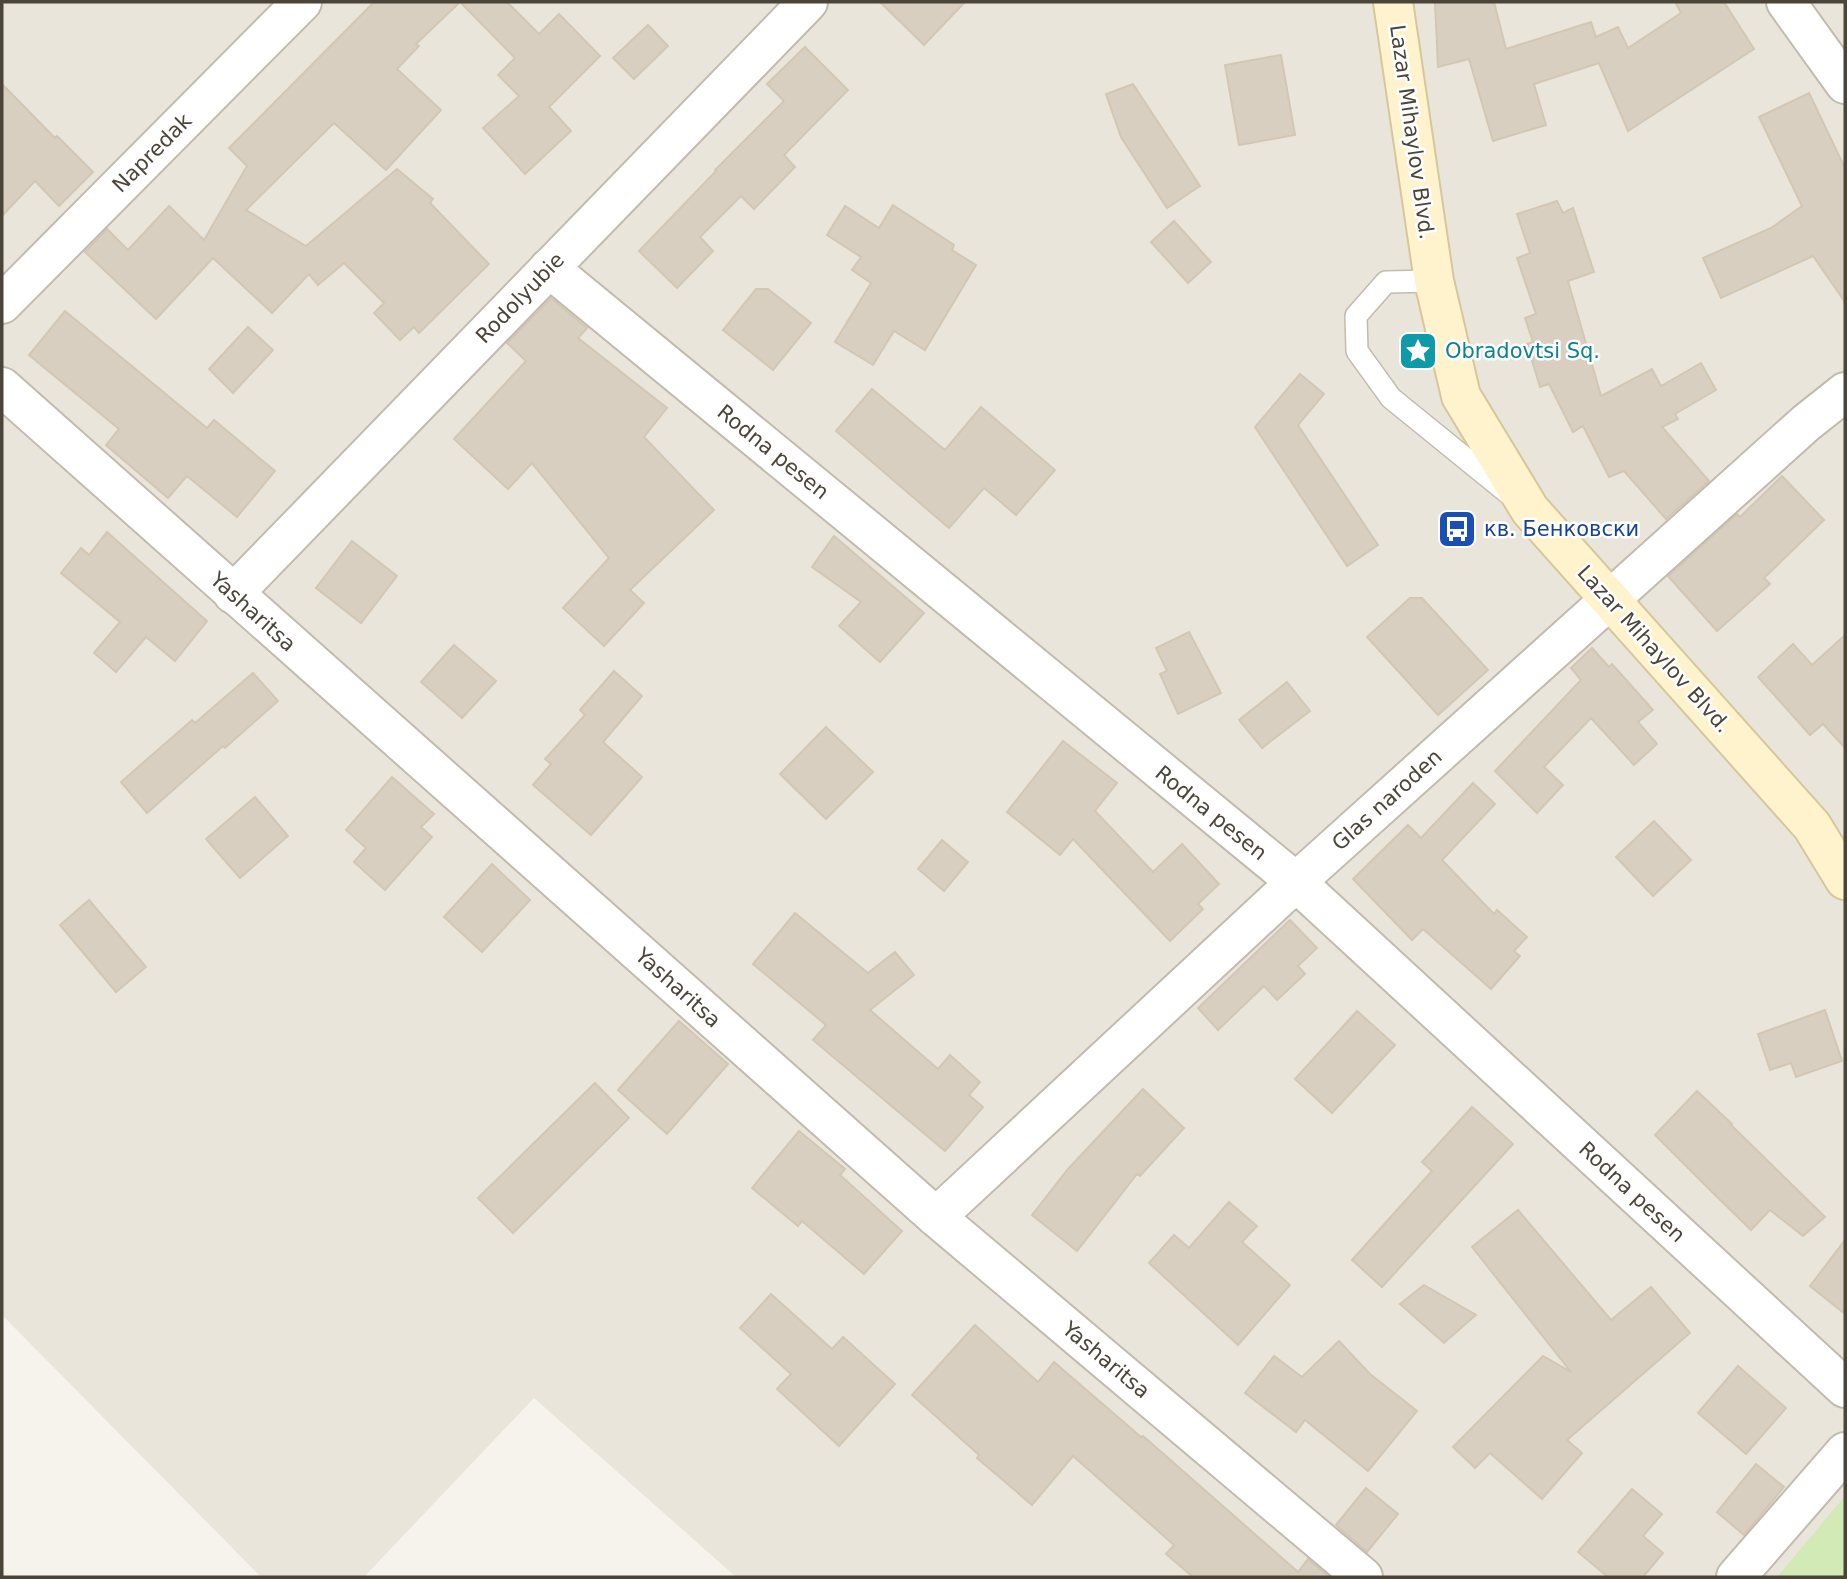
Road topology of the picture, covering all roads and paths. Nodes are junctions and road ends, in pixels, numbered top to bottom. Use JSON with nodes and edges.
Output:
{"nodes":[{"id":1,"x":302,"y":2,"type":"edge"},
{"id":2,"x":808,"y":2,"type":"edge"},
{"id":3,"x":1393,"y":2,"type":"edge"},
{"id":4,"x":1786,"y":2,"type":"edge"},
{"id":5,"x":1845,"y":84,"type":"edge"},
{"id":6,"x":549,"y":268,"type":"junction"},
{"id":7,"x":1434,"y":281,"type":"junction"},
{"id":8,"x":2,"y":304,"type":"edge"},
{"id":9,"x":2,"y":387,"type":"edge"},
{"id":10,"x":1845,"y":393,"type":"edge"},
{"id":11,"x":1530,"y":510,"type":"junction"},
{"id":12,"x":233,"y":594,"type":"junction"},
{"id":13,"x":1610,"y":600,"type":"junction"},
{"id":14,"x":1845,"y":880,"type":"edge"},
{"id":15,"x":1296,"y":882,"type":"junction"},
{"id":16,"x":936,"y":1217,"type":"junction"},
{"id":17,"x":1845,"y":1388,"type":"edge"},
{"id":18,"x":1845,"y":1452,"type":"edge"},
{"id":19,"x":1363,"y":1577,"type":"edge"},
{"id":20,"x":1736,"y":1577,"type":"edge"}],
"edges":[{"from":1,"to":8,"type":"street","name":"Napredak"},
{"from":2,"to":6,"type":"street","name":"Rodolyubie"},
{"from":3,"to":7,"type":"street","name":"Lazar Mihaylov Blvd."},
{"from":4,"to":5,"type":"street"},
{"from":6,"to":12,"type":"street","name":"Rodolyubie"},
{"from":6,"to":15,"type":"street","name":"Rodna pesen"},
{"from":7,"to":11,"type":"street","name":"Lazar Mihaylov Blvd."},
{"from":7,"to":11,"type":"lane"},
{"from":9,"to":12,"type":"street","name":"Yasharitsa"},
{"from":10,"to":13,"type":"street","name":"Glas naroden"},
{"from":11,"to":13,"type":"street","name":"Lazar Mihaylov Blvd."},
{"from":12,"to":16,"type":"street","name":"Yasharitsa"},
{"from":13,"to":14,"type":"street","name":"Lazar Mihaylov Blvd."},
{"from":13,"to":15,"type":"street","name":"Glas naroden"},
{"from":15,"to":16,"type":"street","name":"Glas naroden"},
{"from":15,"to":17,"type":"street","name":"Rodna pesen"},
{"from":16,"to":19,"type":"street","name":"Yasharitsa"},
{"from":18,"to":20,"type":"street"}]}
